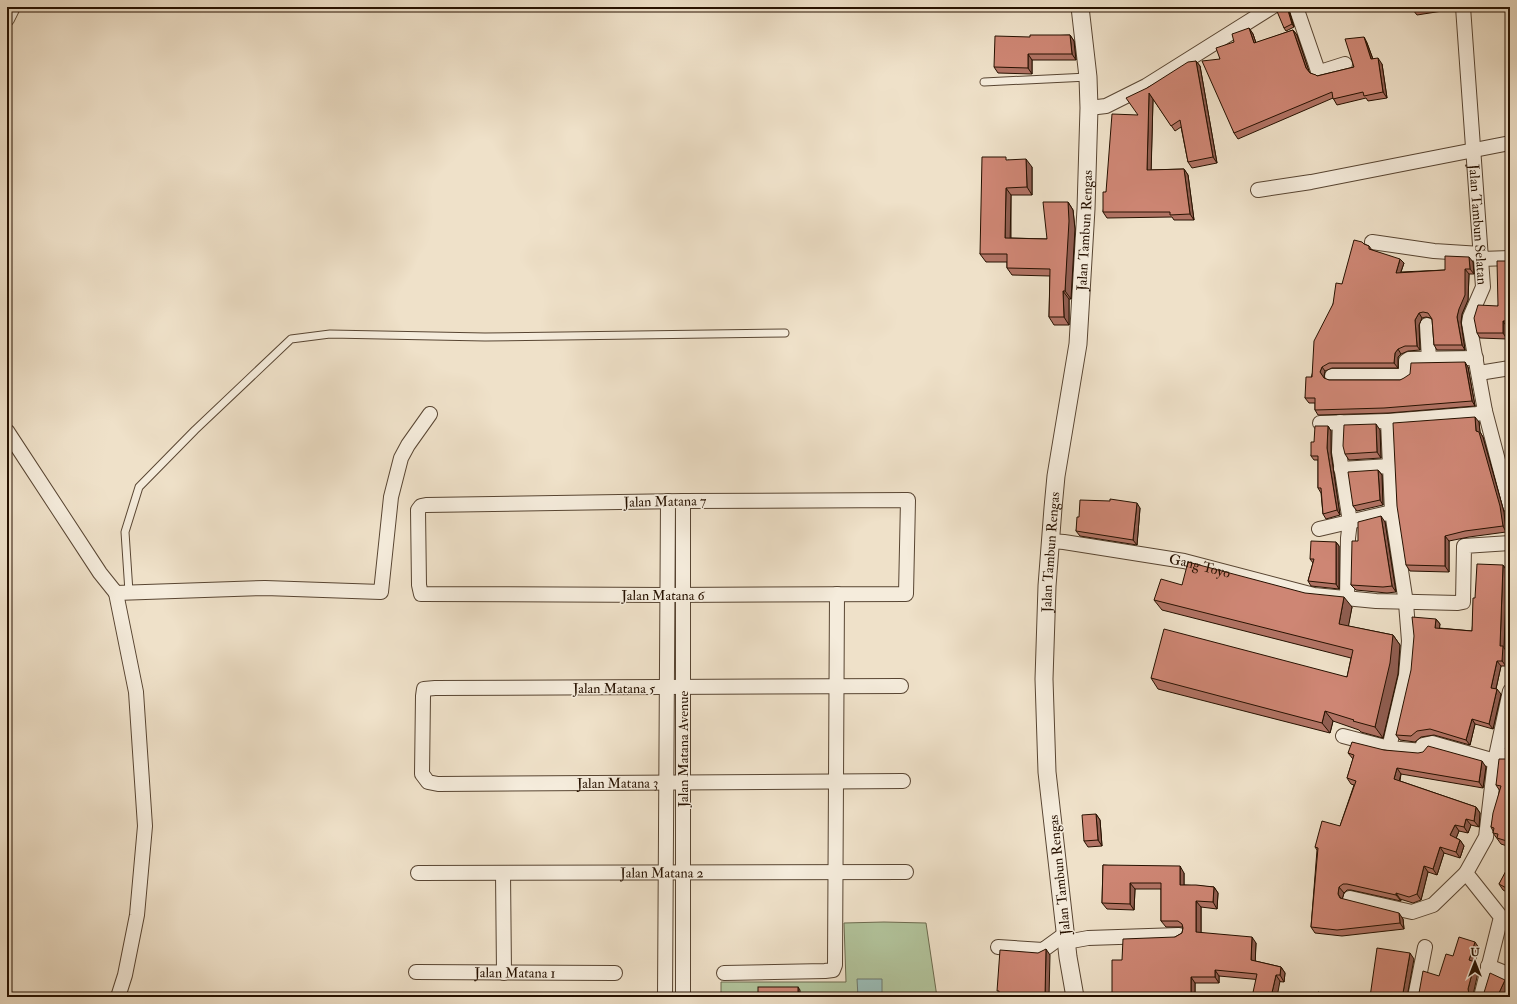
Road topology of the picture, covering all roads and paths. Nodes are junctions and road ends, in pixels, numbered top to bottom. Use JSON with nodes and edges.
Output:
{"nodes":[{"id":1,"x":13,"y":7,"type":"edge"},
{"id":2,"x":1080,"y":7,"type":"edge"},
{"id":3,"x":1272,"y":7,"type":"edge"},
{"id":4,"x":1296,"y":7,"type":"edge"},
{"id":5,"x":1463,"y":7,"type":"edge"},
{"id":6,"x":7,"y":19,"type":"edge"},
{"id":7,"x":1345,"y":64,"type":"dead end"},
{"id":8,"x":1088,"y":77,"type":"junction"},
{"id":9,"x":984,"y":82,"type":"dead end"},
{"id":10,"x":1097,"y":107,"type":"junction"},
{"id":11,"x":1510,"y":143,"type":"edge"},
{"id":12,"x":1473,"y":150,"type":"junction"},
{"id":13,"x":1258,"y":190,"type":"dead end"},
{"id":14,"x":1372,"y":242,"type":"dead end"},
{"id":15,"x":1481,"y":256,"type":"junction"},
{"id":16,"x":1510,"y":258,"type":"edge"},
{"id":17,"x":1427,"y":325,"type":"dead end"},
{"id":18,"x":785,"y":333,"type":"dead end"},
{"id":19,"x":1476,"y":358,"type":"junction"},
{"id":20,"x":1429,"y":359,"type":"junction"},
{"id":21,"x":1510,"y":368,"type":"edge"},
{"id":22,"x":1479,"y":373,"type":"junction"},
{"id":23,"x":1332,"y":376,"type":"dead end"},
{"id":24,"x":1485,"y":411,"type":"junction"},
{"id":25,"x":430,"y":414,"type":"dead end"},
{"id":26,"x":1388,"y":421,"type":"junction"},
{"id":27,"x":1340,"y":422,"type":"junction"},
{"id":28,"x":1320,"y":423,"type":"dead end"},
{"id":29,"x":7,"y":431,"type":"edge"},
{"id":30,"x":1390,"y":466,"type":"junction"},
{"id":31,"x":1341,"y":469,"type":"junction"},
{"id":32,"x":668,"y":501,"type":"junction"},
{"id":33,"x":683,"y":501,"type":"junction"},
{"id":34,"x":1510,"y":506,"type":"edge"},
{"id":35,"x":1392,"y":512,"type":"junction"},
{"id":36,"x":1350,"y":522,"type":"junction"},
{"id":37,"x":1319,"y":529,"type":"dead end"},
{"id":38,"x":1064,"y":542,"type":"junction"},
{"id":39,"x":1510,"y":543,"type":"edge"},
{"id":40,"x":122,"y":593,"type":"junction"},
{"id":41,"x":420,"y":594,"type":"joint"},
{"id":42,"x":836,"y":594,"type":"junction"},
{"id":43,"x":906,"y":594,"type":"joint"},
{"id":44,"x":668,"y":595,"type":"junction"},
{"id":45,"x":683,"y":595,"type":"junction"},
{"id":46,"x":1347,"y":598,"type":"junction"},
{"id":47,"x":1406,"y":603,"type":"junction"},
{"id":48,"x":836,"y":686,"type":"junction"},
{"id":49,"x":901,"y":686,"type":"dead end"},
{"id":50,"x":683,"y":687,"type":"junction"},
{"id":51,"x":667,"y":688,"type":"junction"},
{"id":52,"x":1510,"y":691,"type":"edge"},
{"id":53,"x":1343,"y":736,"type":"dead end"},
{"id":54,"x":1389,"y":748,"type":"junction"},
{"id":55,"x":1501,"y":757,"type":"edge"},
{"id":56,"x":836,"y":781,"type":"junction"},
{"id":57,"x":904,"y":781,"type":"dead end"},
{"id":58,"x":428,"y":782,"type":"joint"},
{"id":59,"x":667,"y":782,"type":"junction"},
{"id":60,"x":683,"y":782,"type":"junction"},
{"id":61,"x":836,"y":872,"type":"junction"},
{"id":62,"x":906,"y":872,"type":"dead end"},
{"id":63,"x":418,"y":873,"type":"dead end"},
{"id":64,"x":503,"y":873,"type":"junction"},
{"id":65,"x":666,"y":873,"type":"junction"},
{"id":66,"x":683,"y":873,"type":"junction"},
{"id":67,"x":1466,"y":873,"type":"junction"},
{"id":68,"x":1350,"y":898,"type":"dead end"},
{"id":69,"x":1506,"y":916,"type":"edge"},
{"id":70,"x":1179,"y":936,"type":"edge"},
{"id":71,"x":1068,"y":939,"type":"junction"},
{"id":72,"x":1425,"y":947,"type":"dead end"},
{"id":73,"x":998,"y":948,"type":"dead end"},
{"id":74,"x":1488,"y":966,"type":"junction"},
{"id":75,"x":416,"y":972,"type":"dead end"},
{"id":76,"x":504,"y":973,"type":"junction"},
{"id":77,"x":724,"y":973,"type":"dead end"},
{"id":78,"x":615,"y":974,"type":"dead end"},
{"id":79,"x":1510,"y":975,"type":"edge"},
{"id":80,"x":118,"y":997,"type":"edge"},
{"id":81,"x":666,"y":997,"type":"edge"},
{"id":82,"x":683,"y":997,"type":"edge"},
{"id":83,"x":1075,"y":997,"type":"edge"},
{"id":84,"x":1415,"y":997,"type":"edge"},
{"id":85,"x":1481,"y":997,"type":"edge"}],
"edges":[{"from":1,"to":6,"type":"street"},
{"from":2,"to":8,"type":"street","name":"Jalan Tambun Rengas"},
{"from":3,"to":10,"type":"street"},
{"from":4,"to":7,"type":"street"},
{"from":5,"to":12,"type":"street","name":"Jalan Tambun Selatan"},
{"from":8,"to":9,"type":"lane"},
{"from":8,"to":10,"type":"street","name":"Jalan Tambun Rengas"},
{"from":10,"to":38,"type":"street","name":"Jalan Tambun Rengas"},
{"from":11,"to":12,"type":"street"},
{"from":12,"to":13,"type":"street"},
{"from":12,"to":15,"type":"street","name":"Jalan Tambun Selatan"},
{"from":14,"to":15,"type":"street"},
{"from":15,"to":16,"type":"street"},
{"from":15,"to":19,"type":"street","name":"Jalan Tambun Selatan"},
{"from":17,"to":20,"type":"street"},
{"from":18,"to":40,"type":"lane"},
{"from":19,"to":20,"type":"street"},
{"from":19,"to":22,"type":"street","name":"Jalan Tambun Selatan"},
{"from":20,"to":23,"type":"street"},
{"from":21,"to":22,"type":"street"},
{"from":22,"to":24,"type":"street","name":"Jalan Tambun Selatan"},
{"from":24,"to":26,"type":"street"},
{"from":24,"to":34,"type":"street","name":"Jalan Tambun Selatan"},
{"from":25,"to":40,"type":"street"},
{"from":26,"to":27,"type":"street"},
{"from":26,"to":30,"type":"street"},
{"from":27,"to":28,"type":"street"},
{"from":27,"to":31,"type":"street"},
{"from":29,"to":40,"type":"street"},
{"from":30,"to":31,"type":"street"},
{"from":30,"to":35,"type":"street"},
{"from":31,"to":36,"type":"street"},
{"from":32,"to":33,"type":"street","name":"Jalan Matana 7"},
{"from":32,"to":41,"type":"street","name":"Jalan Matana 7"},
{"from":32,"to":44,"type":"street","name":"Jalan Matana Avenue"},
{"from":33,"to":43,"type":"street","name":"Jalan Matana 7"},
{"from":33,"to":45,"type":"street","name":"Jalan Matana Avenue"},
{"from":35,"to":36,"type":"street"},
{"from":35,"to":47,"type":"street"},
{"from":36,"to":37,"type":"street"},
{"from":36,"to":46,"type":"street"},
{"from":38,"to":46,"type":"street","name":"Gang Toyo"},
{"from":38,"to":71,"type":"street","name":"Jalan Tambun Rengas"},
{"from":39,"to":47,"type":"street","name":"Gang Toyo"},
{"from":40,"to":80,"type":"street"},
{"from":41,"to":44,"type":"street","name":"Jalan Matana 6"},
{"from":42,"to":43,"type":"street","name":"Jalan Matana 6"},
{"from":42,"to":45,"type":"street","name":"Jalan Matana 6"},
{"from":42,"to":48,"type":"street"},
{"from":44,"to":45,"type":"street","name":"Jalan Matana 6"},
{"from":44,"to":51,"type":"street","name":"Jalan Matana Avenue"},
{"from":45,"to":50,"type":"street","name":"Jalan Matana Avenue"},
{"from":46,"to":47,"type":"street","name":"Gang Toyo"},
{"from":47,"to":54,"type":"street"},
{"from":48,"to":49,"type":"street","name":"Jalan Matana 5"},
{"from":48,"to":50,"type":"street","name":"Jalan Matana 5"},
{"from":48,"to":56,"type":"street"},
{"from":50,"to":51,"type":"street","name":"Jalan Matana 5"},
{"from":50,"to":60,"type":"street","name":"Jalan Matana Avenue"},
{"from":51,"to":58,"type":"street","name":"Jalan Matana 5"},
{"from":51,"to":59,"type":"street","name":"Jalan Matana Avenue"},
{"from":52,"to":55,"type":"street"},
{"from":53,"to":54,"type":"street"},
{"from":54,"to":55,"type":"street"},
{"from":55,"to":67,"type":"street"},
{"from":56,"to":57,"type":"street","name":"Jalan Matana 3"},
{"from":56,"to":60,"type":"street","name":"Jalan Matana 3"},
{"from":56,"to":61,"type":"street"},
{"from":58,"to":59,"type":"street","name":"Jalan Matana 3"},
{"from":59,"to":60,"type":"street","name":"Jalan Matana 3"},
{"from":59,"to":65,"type":"street","name":"Jalan Matana Avenue"},
{"from":60,"to":66,"type":"street","name":"Jalan Matana Avenue"},
{"from":61,"to":62,"type":"street","name":"Jalan Matana 2"},
{"from":61,"to":66,"type":"street","name":"Jalan Matana 2"},
{"from":61,"to":77,"type":"street"},
{"from":63,"to":64,"type":"street","name":"Jalan Matana 2"},
{"from":64,"to":65,"type":"street","name":"Jalan Matana 2"},
{"from":64,"to":76,"type":"street"},
{"from":65,"to":66,"type":"street","name":"Jalan Matana 2"},
{"from":65,"to":81,"type":"street","name":"Jalan Matana Avenue"},
{"from":66,"to":82,"type":"street","name":"Jalan Matana Avenue"},
{"from":67,"to":68,"type":"street"},
{"from":67,"to":69,"type":"street"},
{"from":69,"to":74,"type":"street"},
{"from":70,"to":71,"type":"street"},
{"from":71,"to":73,"type":"street"},
{"from":71,"to":83,"type":"street","name":"Jalan Tambun Rengas"},
{"from":72,"to":84,"type":"street"},
{"from":74,"to":79,"type":"street"},
{"from":74,"to":85,"type":"street"},
{"from":75,"to":76,"type":"street","name":"Jalan Matana 1"},
{"from":76,"to":78,"type":"street","name":"Jalan Matana 1"}]}
